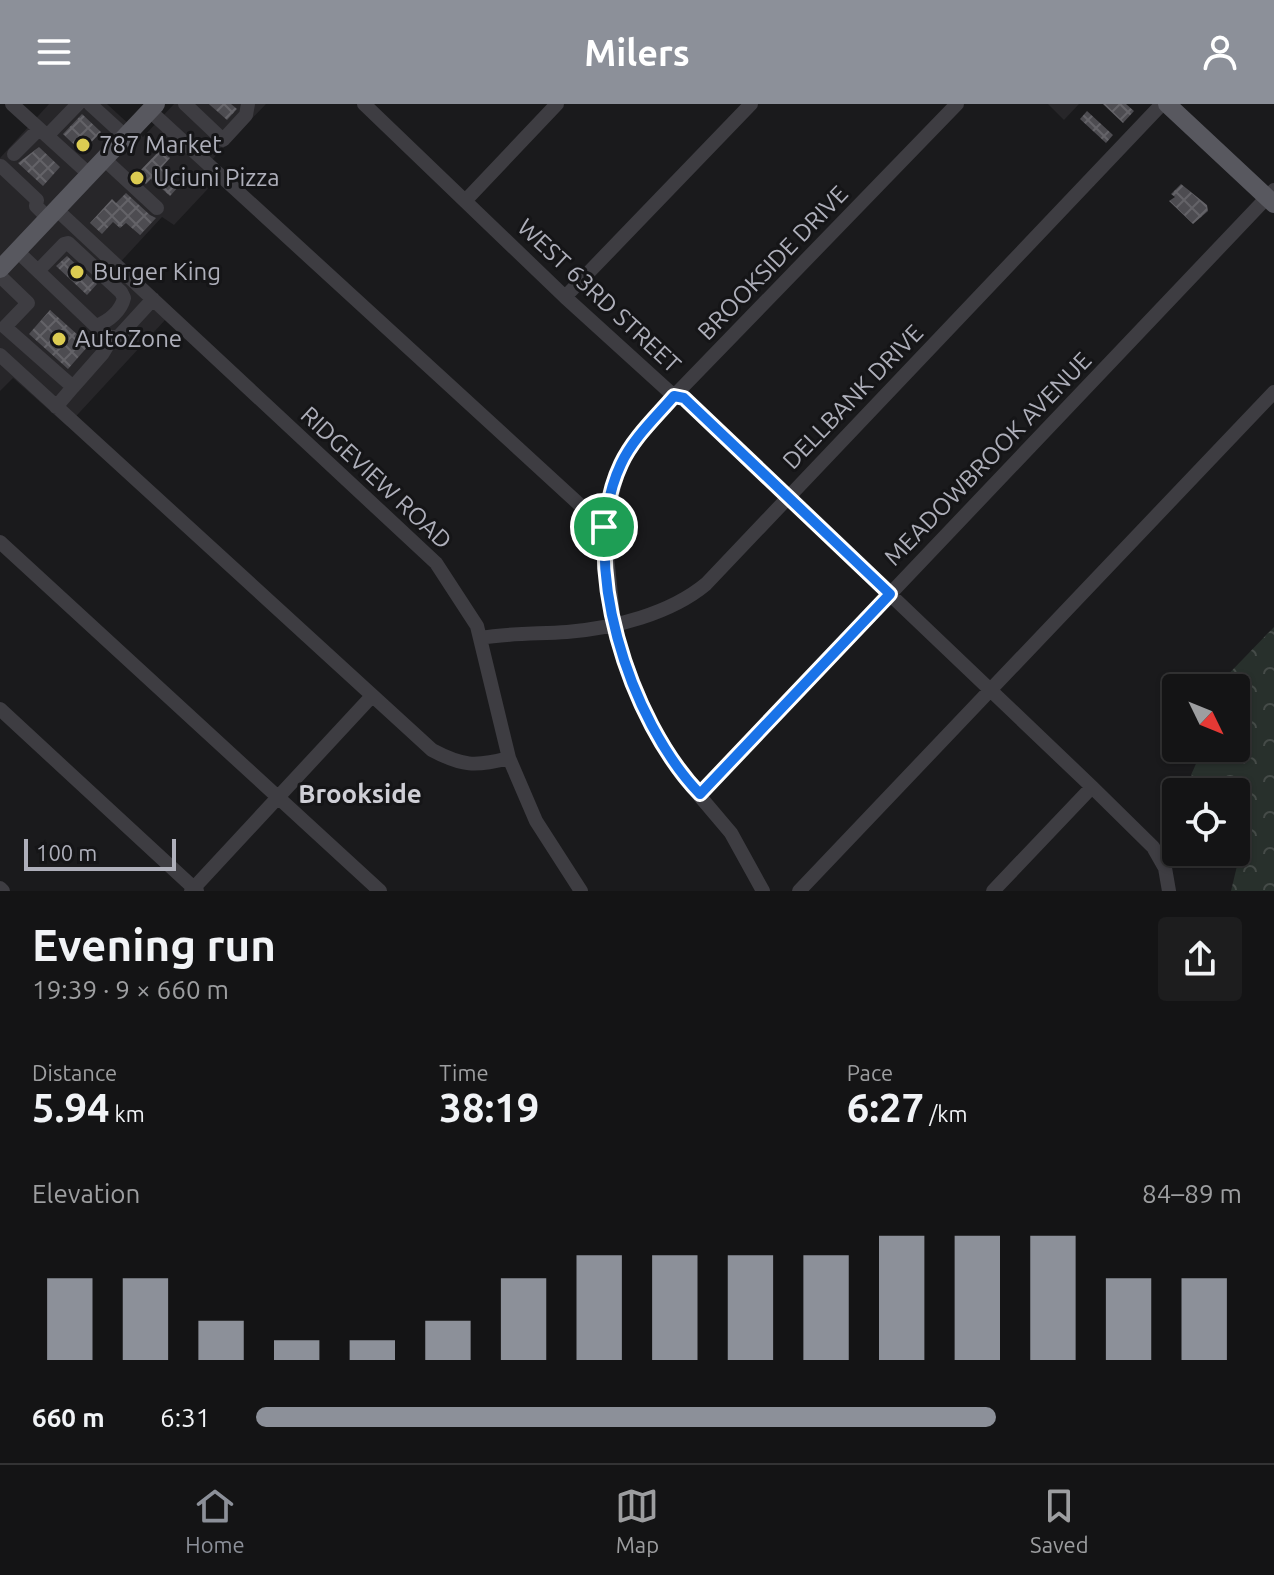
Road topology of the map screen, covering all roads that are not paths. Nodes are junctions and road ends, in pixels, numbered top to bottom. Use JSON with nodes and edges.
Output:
{"nodes":[{"id":1,"x":12,"y":104,"type":"edge"},
{"id":2,"x":78,"y":104,"type":"edge"},
{"id":3,"x":90,"y":104,"type":"edge"},
{"id":4,"x":185,"y":104,"type":"edge"},
{"id":5,"x":248,"y":104,"type":"edge"},
{"id":6,"x":364,"y":104,"type":"edge"},
{"id":7,"x":557,"y":104,"type":"edge"},
{"id":8,"x":751,"y":104,"type":"edge"},
{"id":9,"x":957,"y":104,"type":"edge"},
{"id":10,"x":1165,"y":104,"type":"edge"},
{"id":11,"x":153,"y":108,"type":"edge"},
{"id":12,"x":43,"y":132,"type":"junction"},
{"id":13,"x":125,"y":136,"type":"junction"},
{"id":14,"x":14,"y":154,"type":"dead end"},
{"id":15,"x":104,"y":159,"type":"junction"},
{"id":16,"x":1,"y":166,"type":"edge"},
{"id":17,"x":89,"y":174,"type":"junction"},
{"id":18,"x":1272,"y":197,"type":"edge"},
{"id":19,"x":466,"y":200,"type":"junction"},
{"id":20,"x":157,"y":208,"type":"dead end"},
{"id":21,"x":52,"y":214,"type":"junction"},
{"id":22,"x":17,"y":251,"type":"junction"},
{"id":23,"x":0,"y":269,"type":"edge"},
{"id":24,"x":38,"y":271,"type":"junction"},
{"id":25,"x":0,"y":276,"type":"edge"},
{"id":26,"x":565,"y":297,"type":"junction"},
{"id":27,"x":153,"y":299,"type":"junction"},
{"id":28,"x":96,"y":326,"type":"junction"},
{"id":29,"x":112,"y":338,"type":"junction"},
{"id":30,"x":0,"y":355,"type":"edge"},
{"id":31,"x":73,"y":387,"type":"junction"},
{"id":32,"x":1274,"y":392,"type":"edge"},
{"id":33,"x":674,"y":396,"type":"junction"},
{"id":34,"x":56,"y":407,"type":"junction"},
{"id":35,"x":788,"y":498,"type":"junction"},
{"id":36,"x":604,"y":527,"type":"junction"},
{"id":37,"x":0,"y":542,"type":"edge"},
{"id":38,"x":890,"y":594,"type":"junction"},
{"id":39,"x":614,"y":624,"type":"junction"},
{"id":40,"x":480,"y":638,"type":"junction"},
{"id":41,"x":993,"y":690,"type":"junction"},
{"id":42,"x":372,"y":696,"type":"junction"},
{"id":43,"x":0,"y":709,"type":"edge"},
{"id":44,"x":509,"y":758,"type":"junction"},
{"id":45,"x":1092,"y":787,"type":"junction"},
{"id":46,"x":700,"y":794,"type":"junction"},
{"id":47,"x":278,"y":797,"type":"junction"},
{"id":48,"x":194,"y":890,"type":"edge"},
{"id":49,"x":380,"y":891,"type":"edge"},
{"id":50,"x":581,"y":891,"type":"edge"},
{"id":51,"x":763,"y":891,"type":"edge"},
{"id":52,"x":799,"y":891,"type":"edge"},
{"id":53,"x":993,"y":891,"type":"edge"},
{"id":54,"x":1169,"y":891,"type":"edge"}],
"edges":[{"from":1,"to":12,"type":"street"},
{"from":2,"to":12,"type":"street"},
{"from":3,"to":13,"type":"street"},
{"from":4,"to":5,"type":"street"},
{"from":6,"to":19,"type":"street","name":"WEST 63RD STREET"},
{"from":7,"to":19,"type":"street"},
{"from":8,"to":26,"type":"street"},
{"from":9,"to":33,"type":"street","name":"BROOKSIDE DRIVE"},
{"from":10,"to":18,"type":"main road"},
{"from":10,"to":35,"type":"street","name":"DELLBANK DRIVE"},
{"from":11,"to":13,"type":"main road"},
{"from":11,"to":36,"type":"street"},
{"from":12,"to":14,"type":"street"},
{"from":12,"to":17,"type":"street"},
{"from":13,"to":15,"type":"main road"},
{"from":15,"to":17,"type":"main road"},
{"from":15,"to":20,"type":"street"},
{"from":16,"to":21,"type":"street","name":"RIDGEVIEW ROAD"},
{"from":17,"to":21,"type":"main road"},
{"from":18,"to":38,"type":"street","name":"MEADOWBROOK AVENUE"},
{"from":19,"to":26,"type":"street","name":"WEST 63RD STREET"},
{"from":21,"to":22,"type":"main road"},
{"from":21,"to":27,"type":"street","name":"RIDGEVIEW ROAD"},
{"from":22,"to":23,"type":"main road"},
{"from":22,"to":24,"type":"street"},
{"from":24,"to":28,"type":"street"},
{"from":24,"to":28,"type":"street"},
{"from":25,"to":31,"type":"street"},
{"from":26,"to":33,"type":"street","name":"WEST 63RD STREET"},
{"from":27,"to":29,"type":"street"},
{"from":27,"to":40,"type":"street","name":"RIDGEVIEW ROAD"},
{"from":28,"to":29,"type":"street"},
{"from":29,"to":31,"type":"street"},
{"from":30,"to":34,"type":"street"},
{"from":31,"to":34,"type":"street"},
{"from":32,"to":41,"type":"street"},
{"from":33,"to":35,"type":"street","name":"WEST 63RD STREET"},
{"from":33,"to":36,"type":"street","name":"BROOKSIDE DRIVE"},
{"from":34,"to":42,"type":"street"},
{"from":35,"to":38,"type":"street","name":"WEST 63RD STREET"},
{"from":35,"to":39,"type":"street","name":"DELLBANK DRIVE"},
{"from":36,"to":39,"type":"street","name":"BROOKSIDE DRIVE"},
{"from":37,"to":47,"type":"street"},
{"from":38,"to":41,"type":"street","name":"WEST 63RD STREET"},
{"from":38,"to":46,"type":"street","name":"MEADOWBROOK AVENUE"},
{"from":39,"to":40,"type":"street","name":"DELLBANK DRIVE"},
{"from":39,"to":46,"type":"street","name":"BROOKSIDE DRIVE"},
{"from":40,"to":44,"type":"street","name":"RIDGEVIEW ROAD"},
{"from":41,"to":45,"type":"street","name":"WEST 63RD STREET"},
{"from":41,"to":52,"type":"street"},
{"from":42,"to":44,"type":"street"},
{"from":42,"to":47,"type":"street"},
{"from":43,"to":48,"type":"street"},
{"from":44,"to":50,"type":"street","name":"RIDGEVIEW ROAD"},
{"from":45,"to":53,"type":"street"},
{"from":45,"to":54,"type":"street","name":"WEST 63RD STREET"},
{"from":46,"to":51,"type":"street","name":"BROOKSIDE DRIVE"},
{"from":47,"to":48,"type":"street"},
{"from":47,"to":49,"type":"street"}]}
